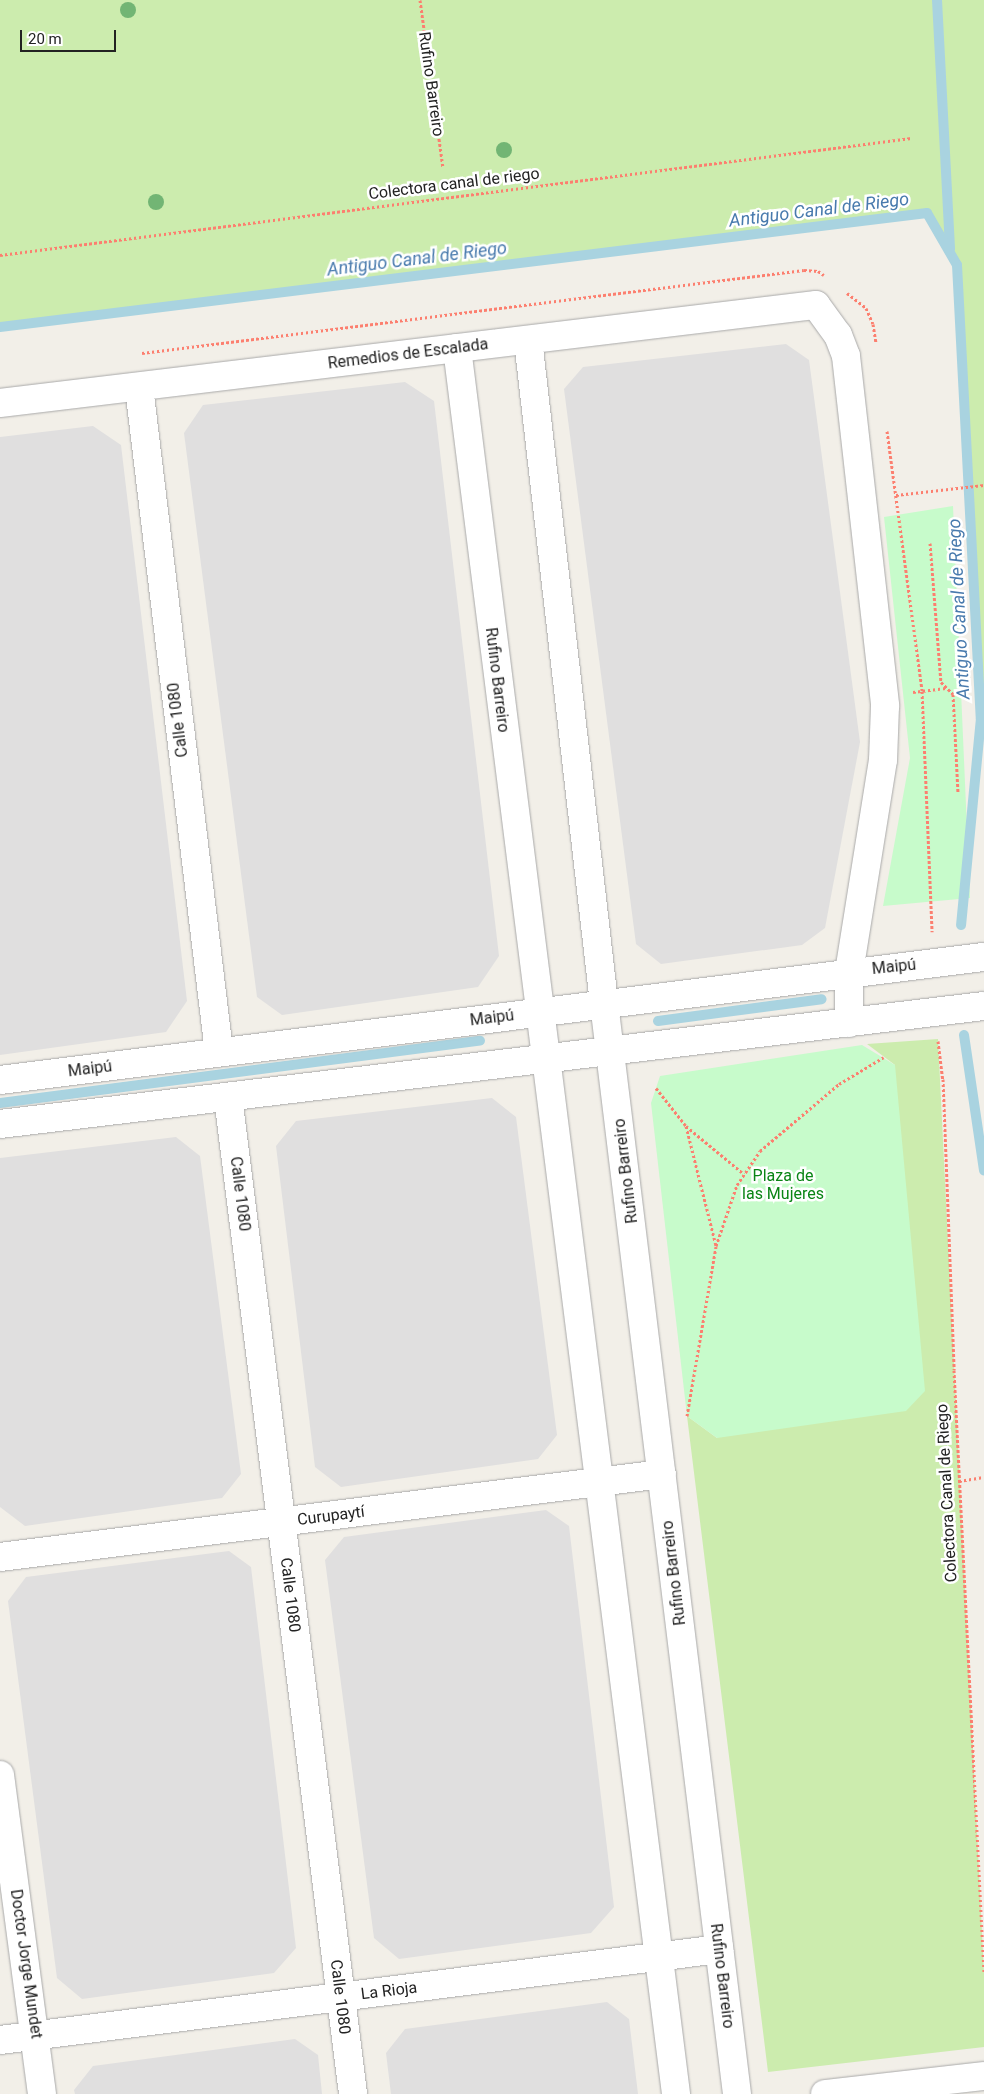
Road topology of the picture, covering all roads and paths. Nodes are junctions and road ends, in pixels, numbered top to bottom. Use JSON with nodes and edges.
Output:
{"nodes":[{"id":1,"x":420,"y":0,"type":"edge"},
{"id":2,"x":912,"y":138,"type":"dead end"},
{"id":3,"x":443,"y":167,"type":"dead end"},
{"id":4,"x":0,"y":255,"type":"edge"},
{"id":5,"x":826,"y":277,"type":"dead end"},
{"id":6,"x":842,"y":289,"type":"dead end"},
{"id":7,"x":528,"y":340,"type":"junction"},
{"id":8,"x":457,"y":348,"type":"junction"},
{"id":9,"x":137,"y":353,"type":"dead end"},
{"id":10,"x":877,"y":353,"type":"dead end"},
{"id":11,"x":139,"y":387,"type":"junction"},
{"id":12,"x":0,"y":403,"type":"edge"},
{"id":13,"x":887,"y":428,"type":"dead end"},
{"id":14,"x":984,"y":485,"type":"edge"},
{"id":15,"x":896,"y":495,"type":"junction"},
{"id":16,"x":930,"y":543,"type":"dead end"},
{"id":17,"x":958,"y":792,"type":"dead end"},
{"id":18,"x":984,"y":957,"type":"edge"},
{"id":19,"x":932,"y":963,"type":"junction"},
{"id":20,"x":849,"y":972,"type":"junction"},
{"id":21,"x":604,"y":1004,"type":"junction"},
{"id":22,"x":984,"y":1006,"type":"edge"},
{"id":23,"x":538,"y":1012,"type":"junction"},
{"id":24,"x":934,"y":1012,"type":"junction"},
{"id":25,"x":849,"y":1023,"type":"junction"},
{"id":26,"x":218,"y":1052,"type":"junction"},
{"id":27,"x":612,"y":1053,"type":"junction"},
{"id":28,"x":884,"y":1057,"type":"dead end"},
{"id":29,"x":545,"y":1059,"type":"junction"},
{"id":30,"x":0,"y":1080,"type":"edge"},
{"id":31,"x":656,"y":1088,"type":"dead end"},
{"id":32,"x":228,"y":1097,"type":"junction"},
{"id":33,"x":0,"y":1124,"type":"edge"},
{"id":34,"x":686,"y":1126,"type":"junction"},
{"id":35,"x":744,"y":1174,"type":"junction"},
{"id":36,"x":716,"y":1246,"type":"junction"},
{"id":37,"x":687,"y":1416,"type":"dead end"},
{"id":38,"x":662,"y":1474,"type":"junction"},
{"id":39,"x":984,"y":1477,"type":"edge"},
{"id":40,"x":959,"y":1481,"type":"junction"},
{"id":41,"x":599,"y":1482,"type":"junction"},
{"id":42,"x":281,"y":1522,"type":"junction"},
{"id":43,"x":0,"y":1557,"type":"edge"},
{"id":44,"x":0,"y":1775,"type":"edge"},
{"id":45,"x":719,"y":1949,"type":"junction"},
{"id":46,"x":659,"y":1957,"type":"junction"},
{"id":47,"x":984,"y":1973,"type":"edge"},
{"id":48,"x":340,"y":1997,"type":"junction"},
{"id":49,"x":36,"y":2035,"type":"junction"},
{"id":50,"x":0,"y":2040,"type":"edge"},
{"id":51,"x":984,"y":2076,"type":"edge"},
{"id":52,"x":42,"y":2094,"type":"edge"},
{"id":53,"x":353,"y":2094,"type":"edge"},
{"id":54,"x":676,"y":2094,"type":"edge"},
{"id":55,"x":737,"y":2094,"type":"edge"},
{"id":56,"x":825,"y":2094,"type":"edge"}],
"edges":[{"from":1,"to":3,"type":"path","name":"Rufino Barreiro"},
{"from":2,"to":4,"type":"path","name":"Colectora canal de riego"},
{"from":5,"to":9,"type":"path"},
{"from":6,"to":10,"type":"path"},
{"from":7,"to":8,"type":"street","name":"Remedios de Escalada"},
{"from":7,"to":20,"type":"street","name":"Remedios de Escalada"},
{"from":7,"to":21,"type":"street"},
{"from":8,"to":11,"type":"street","name":"Remedios de Escalada"},
{"from":8,"to":23,"type":"street","name":"Rufino Barreiro"},
{"from":11,"to":12,"type":"street","name":"Remedios de Escalada"},
{"from":11,"to":26,"type":"street","name":"Calle 1080"},
{"from":13,"to":15,"type":"path"},
{"from":14,"to":15,"type":"path"},
{"from":15,"to":19,"type":"path"},
{"from":16,"to":17,"type":"path"},
{"from":18,"to":19,"type":"street","name":"Maipú"},
{"from":19,"to":20,"type":"street","name":"Maipú"},
{"from":20,"to":21,"type":"street","name":"Maipú"},
{"from":20,"to":25,"type":"street"},
{"from":21,"to":23,"type":"street","name":"Maipú"},
{"from":21,"to":27,"type":"street","name":"Rufino Barreiro"},
{"from":22,"to":24,"type":"street"},
{"from":23,"to":26,"type":"street","name":"Maipú"},
{"from":23,"to":29,"type":"street","name":"Rufino Barreiro"},
{"from":24,"to":25,"type":"street"},
{"from":24,"to":40,"type":"path","name":"Colectora Canal de Riego"},
{"from":25,"to":27,"type":"street"},
{"from":26,"to":30,"type":"street","name":"Maipú"},
{"from":27,"to":29,"type":"street"},
{"from":27,"to":38,"type":"street","name":"Rufino Barreiro"},
{"from":28,"to":35,"type":"path"},
{"from":29,"to":32,"type":"street"},
{"from":29,"to":41,"type":"street"},
{"from":31,"to":34,"type":"path"},
{"from":32,"to":33,"type":"street"},
{"from":32,"to":42,"type":"street","name":"Calle 1080"},
{"from":34,"to":35,"type":"path"},
{"from":34,"to":36,"type":"path"},
{"from":35,"to":36,"type":"path"},
{"from":36,"to":37,"type":"path"},
{"from":38,"to":41,"type":"street","name":"Curupaytí"},
{"from":38,"to":45,"type":"street","name":"Rufino Barreiro"},
{"from":39,"to":40,"type":"path"},
{"from":40,"to":47,"type":"path","name":"Colectora Canal de Riego"},
{"from":41,"to":42,"type":"street","name":"Curupaytí"},
{"from":41,"to":46,"type":"street"},
{"from":42,"to":43,"type":"street","name":"Curupaytí"},
{"from":42,"to":48,"type":"street","name":"Calle 1080"},
{"from":44,"to":49,"type":"street","name":"Doctor Jorge Mundet"},
{"from":45,"to":46,"type":"street","name":"La Rioja"},
{"from":45,"to":55,"type":"street","name":"Rufino Barreiro"},
{"from":46,"to":48,"type":"street","name":"La Rioja"},
{"from":46,"to":54,"type":"street"},
{"from":48,"to":49,"type":"street","name":"La Rioja"},
{"from":48,"to":53,"type":"street","name":"Calle 1080"},
{"from":49,"to":50,"type":"street","name":"La Rioja"},
{"from":49,"to":52,"type":"street","name":"Doctor Jorge Mundet"},
{"from":51,"to":56,"type":"street"}]}
